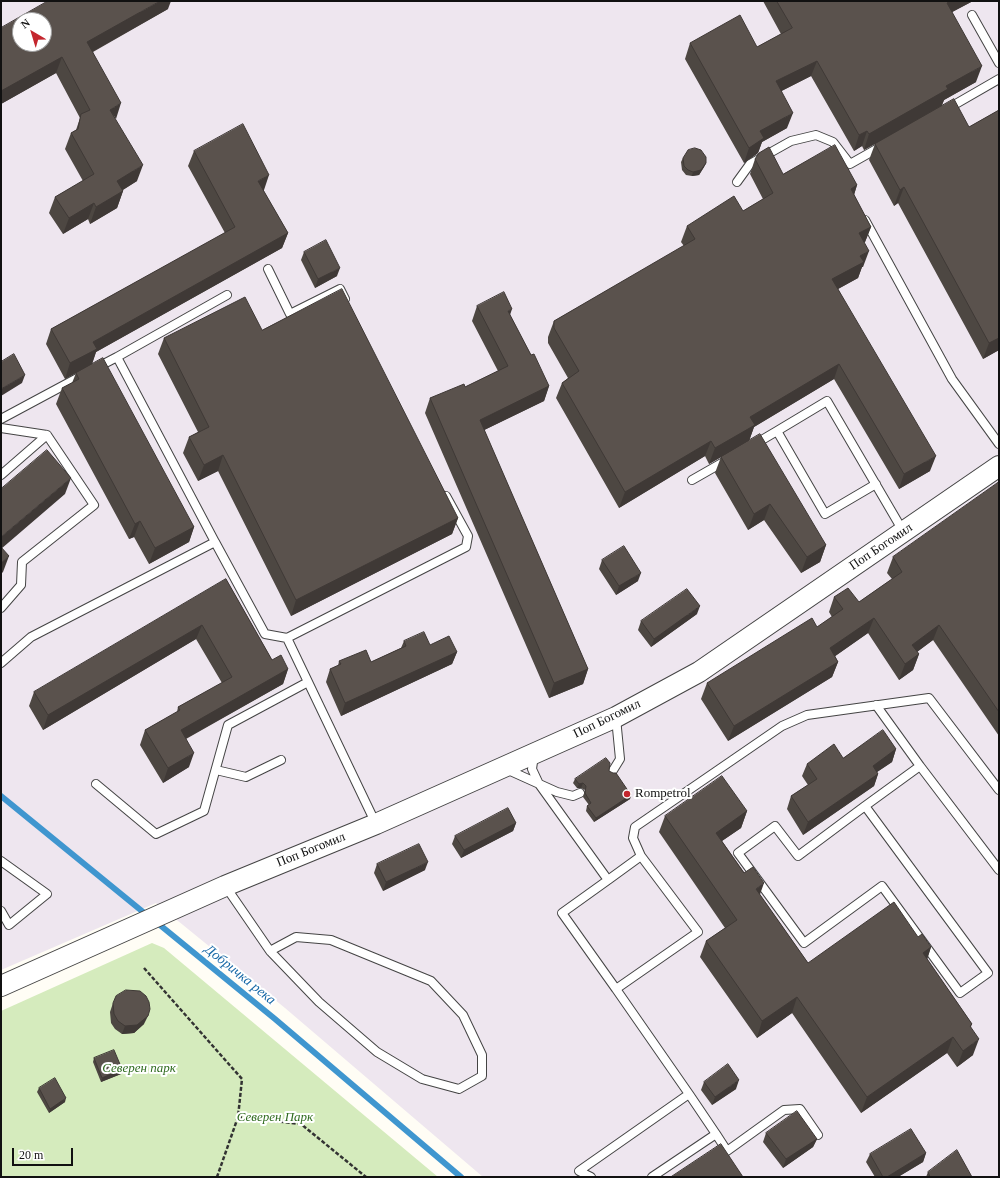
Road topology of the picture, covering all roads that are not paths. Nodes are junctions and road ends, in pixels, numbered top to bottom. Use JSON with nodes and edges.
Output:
{"nodes":[{"id":1,"x":972,"y":15,"type":"dead end"},
{"id":2,"x":999,"y":63,"type":"edge"},
{"id":3,"x":999,"y":79,"type":"edge"},
{"id":4,"x":938,"y":114,"type":"edge"},
{"id":5,"x":891,"y":141,"type":"edge"},
{"id":6,"x":737,"y":182,"type":"dead end"},
{"id":7,"x":864,"y":218,"type":"edge"},
{"id":8,"x":268,"y":269,"type":"dead end"},
{"id":9,"x":227,"y":295,"type":"dead end"},
{"id":10,"x":351,"y":310,"type":"edge"},
{"id":11,"x":117,"y":357,"type":"junction"},
{"id":12,"x":1,"y":419,"type":"edge"},
{"id":13,"x":1,"y":428,"type":"edge"},
{"id":14,"x":777,"y":431,"type":"junction"},
{"id":15,"x":47,"y":435,"type":"junction"},
{"id":16,"x":999,"y":444,"type":"edge"},
{"id":17,"x":999,"y":466,"type":"edge"},
{"id":18,"x":1,"y":475,"type":"edge"},
{"id":19,"x":692,"y":480,"type":"dead end"},
{"id":20,"x":876,"y":484,"type":"junction"},
{"id":21,"x":442,"y":487,"type":"edge"},
{"id":22,"x":903,"y":531,"type":"junction"},
{"id":23,"x":215,"y":542,"type":"junction"},
{"id":24,"x":1,"y":608,"type":"edge"},
{"id":25,"x":287,"y":638,"type":"junction"},
{"id":26,"x":1,"y":663,"type":"edge"},
{"id":27,"x":308,"y":682,"type":"junction"},
{"id":28,"x":876,"y":705,"type":"junction"},
{"id":29,"x":616,"y":717,"type":"junction"},
{"id":30,"x":534,"y":754,"type":"junction"},
{"id":31,"x":282,"y":760,"type":"dead end"},
{"id":32,"x":920,"y":766,"type":"junction"},
{"id":33,"x":503,"y":768,"type":"junction"},
{"id":34,"x":216,"y":770,"type":"junction"},
{"id":35,"x":612,"y":772,"type":"edge"},
{"id":36,"x":96,"y":784,"type":"dead end"},
{"id":37,"x":539,"y":784,"type":"junction"},
{"id":38,"x":999,"y":790,"type":"edge"},
{"id":39,"x":580,"y":793,"type":"dead end"},
{"id":40,"x":865,"y":806,"type":"junction"},
{"id":41,"x":376,"y":824,"type":"junction"},
{"id":42,"x":641,"y":856,"type":"junction"},
{"id":43,"x":1,"y":861,"type":"edge"},
{"id":44,"x":999,"y":870,"type":"edge"},
{"id":45,"x":608,"y":880,"type":"junction"},
{"id":46,"x":225,"y":886,"type":"junction"},
{"id":47,"x":1,"y":911,"type":"edge"},
{"id":48,"x":270,"y":951,"type":"junction"},
{"id":49,"x":1,"y":986,"type":"edge"},
{"id":50,"x":616,"y":989,"type":"junction"},
{"id":51,"x":689,"y":1094,"type":"junction"},
{"id":52,"x":716,"y":1134,"type":"junction"},
{"id":53,"x":818,"y":1135,"type":"dead end"},
{"id":54,"x":591,"y":1177,"type":"edge"},
{"id":55,"x":652,"y":1177,"type":"edge"}],
"edges":[{"from":1,"to":2,"type":"lane"},
{"from":3,"to":4,"type":"lane"},
{"from":5,"to":6,"type":"lane"},
{"from":7,"to":16,"type":"lane"},
{"from":8,"to":10,"type":"lane"},
{"from":9,"to":11,"type":"lane"},
{"from":11,"to":12,"type":"lane"},
{"from":11,"to":23,"type":"lane"},
{"from":13,"to":15,"type":"lane"},
{"from":14,"to":19,"type":"lane"},
{"from":14,"to":20,"type":"lane"},
{"from":14,"to":20,"type":"lane"},
{"from":15,"to":18,"type":"lane"},
{"from":15,"to":24,"type":"lane"},
{"from":17,"to":22,"type":"street","name":"Поп Богомил"},
{"from":20,"to":22,"type":"lane"},
{"from":21,"to":25,"type":"lane"},
{"from":22,"to":29,"type":"street","name":"Поп Богомил"},
{"from":23,"to":25,"type":"lane"},
{"from":23,"to":26,"type":"lane"},
{"from":25,"to":27,"type":"lane"},
{"from":27,"to":34,"type":"lane"},
{"from":27,"to":41,"type":"lane"},
{"from":28,"to":32,"type":"lane"},
{"from":28,"to":38,"type":"lane"},
{"from":28,"to":42,"type":"lane"},
{"from":29,"to":30,"type":"street","name":"Поп Богомил"},
{"from":29,"to":35,"type":"lane"},
{"from":30,"to":33,"type":"street","name":"Поп Богомил"},
{"from":30,"to":37,"type":"lane"},
{"from":31,"to":34,"type":"lane"},
{"from":32,"to":40,"type":"lane"},
{"from":32,"to":44,"type":"lane"},
{"from":33,"to":37,"type":"lane"},
{"from":33,"to":41,"type":"street","name":"Поп Богомил"},
{"from":34,"to":36,"type":"lane"},
{"from":37,"to":39,"type":"lane"},
{"from":37,"to":45,"type":"lane"},
{"from":40,"to":40,"type":"lane"},
{"from":41,"to":46,"type":"street","name":"Поп Богомил"},
{"from":42,"to":45,"type":"lane"},
{"from":42,"to":50,"type":"lane"},
{"from":43,"to":47,"type":"lane"},
{"from":45,"to":50,"type":"lane"},
{"from":46,"to":48,"type":"lane"},
{"from":46,"to":49,"type":"street","name":"Поп Богомил"},
{"from":48,"to":48,"type":"lane"},
{"from":50,"to":51,"type":"lane"},
{"from":51,"to":52,"type":"lane"},
{"from":51,"to":54,"type":"lane"},
{"from":52,"to":53,"type":"lane"},
{"from":52,"to":55,"type":"lane"}]}
